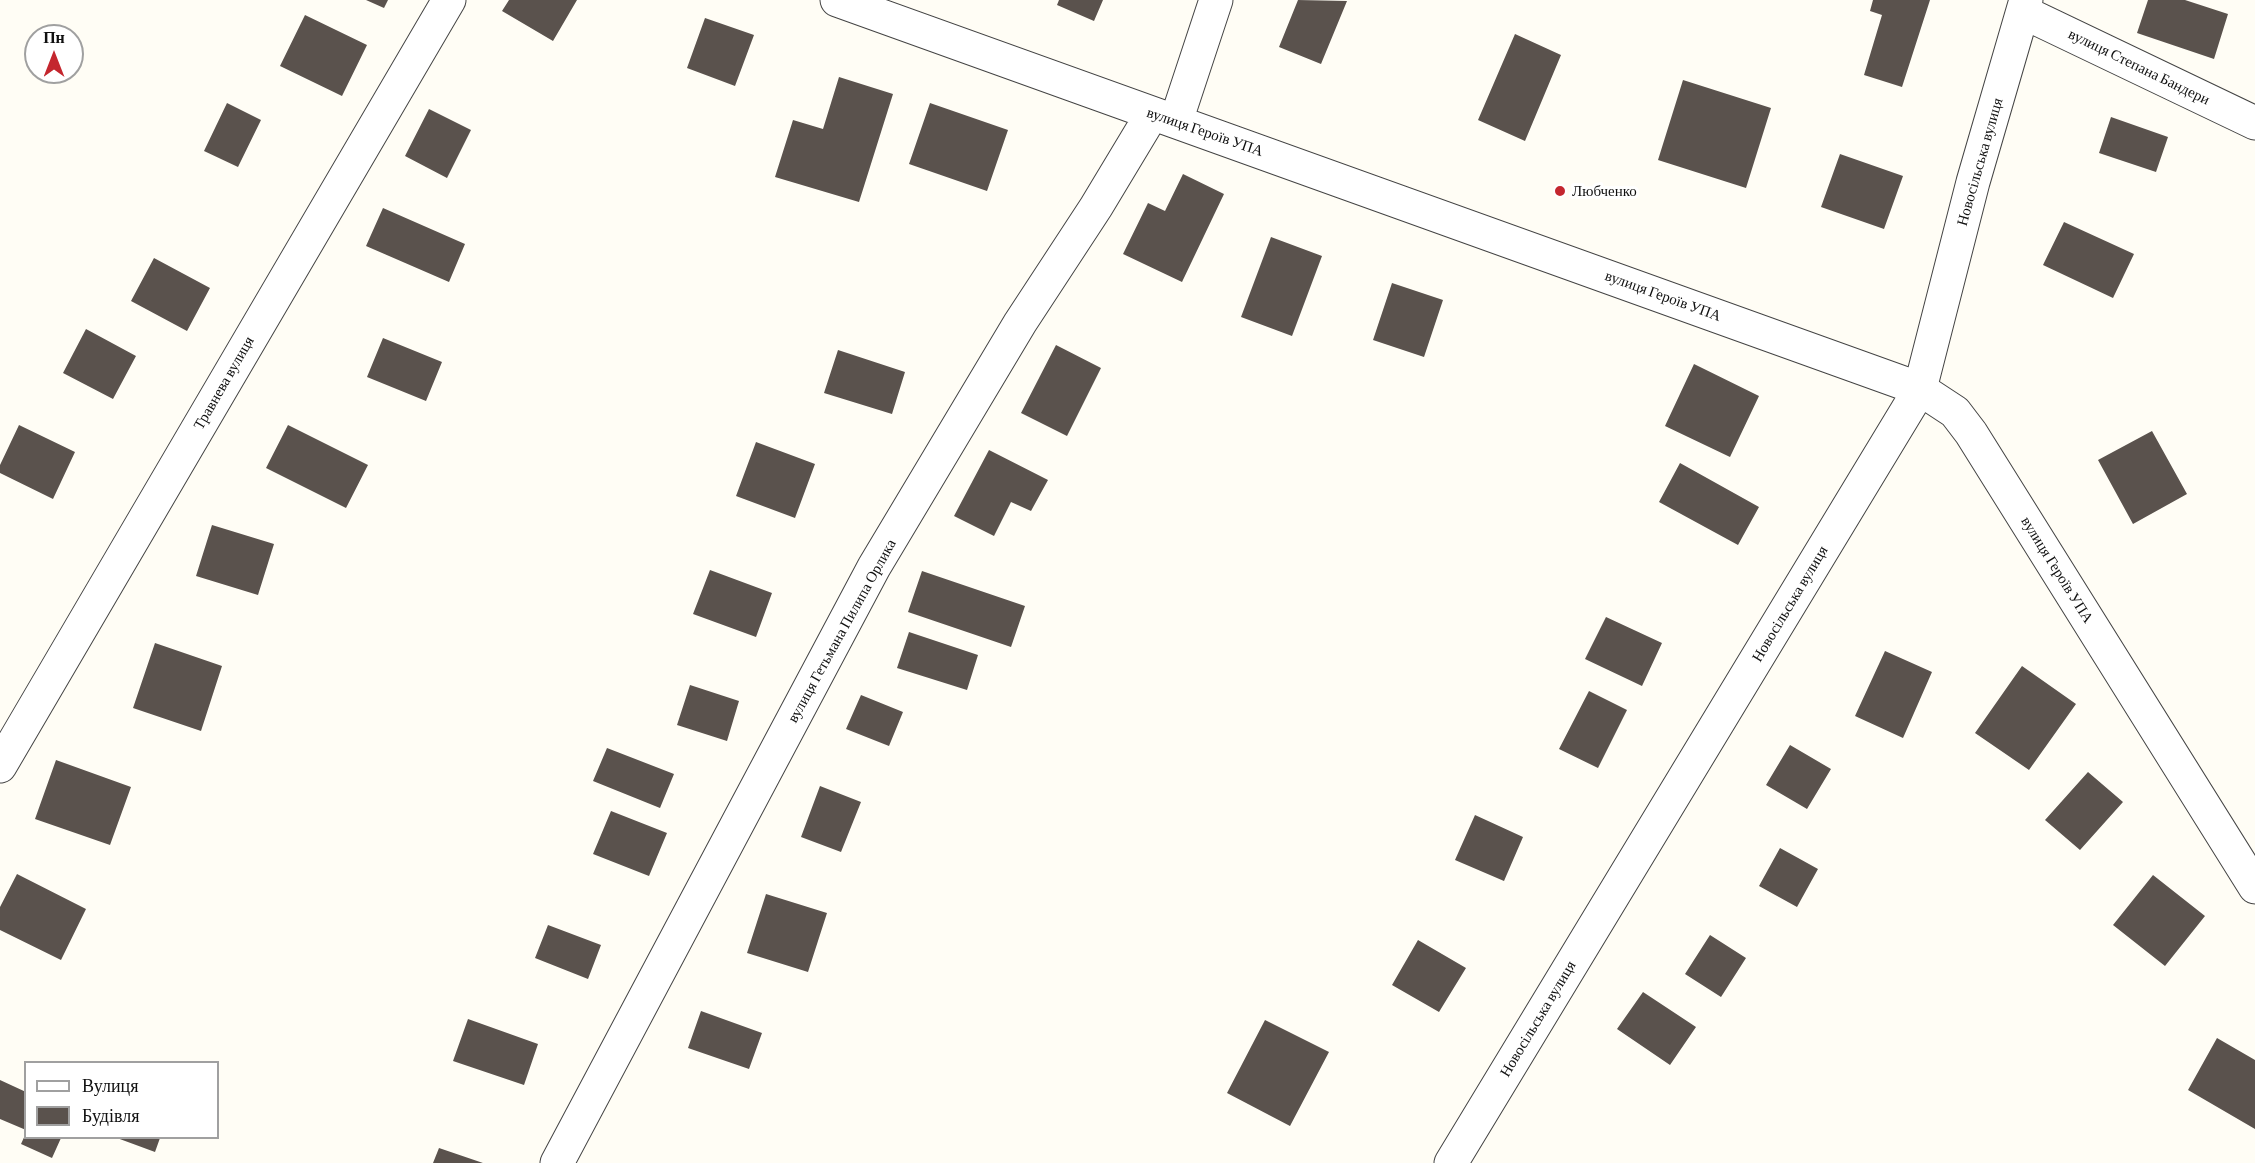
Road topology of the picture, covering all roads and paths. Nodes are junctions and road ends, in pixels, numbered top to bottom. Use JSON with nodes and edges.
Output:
{"nodes":[{"id":1,"x":448,"y":0,"type":"edge"},
{"id":2,"x":837,"y":0,"type":"edge"},
{"id":3,"x":1216,"y":0,"type":"edge"},
{"id":4,"x":2024,"y":6,"type":"edge"},
{"id":5,"x":1164,"y":117,"type":"junction"},
{"id":6,"x":2255,"y":123,"type":"edge"},
{"id":7,"x":1920,"y":389,"type":"junction"},
{"id":8,"x":0,"y":766,"type":"edge"},
{"id":9,"x":2255,"y":887,"type":"edge"},
{"id":10,"x":557,"y":1163,"type":"edge"},
{"id":11,"x":1450,"y":1163,"type":"edge"}],
"edges":[{"from":1,"to":8,"type":"street","name":"Травнева вулиця"},
{"from":2,"to":5,"type":"street","name":"вулиця Героїв УПА"},
{"from":3,"to":5,"type":"street","name":"вулиця Гетьмана Пилипа Орлика"},
{"from":4,"to":6,"type":"street","name":"вулиця Степана Бандери"},
{"from":4,"to":7,"type":"street","name":"Новосільська вулиця"},
{"from":5,"to":7,"type":"street","name":"вулиця Героїв УПА"},
{"from":5,"to":10,"type":"street","name":"вулиця Гетьмана Пилипа Орлика"},
{"from":7,"to":9,"type":"street","name":"вулиця Героїв УПА"},
{"from":7,"to":11,"type":"street","name":"Новосільська вулиця"}]}
